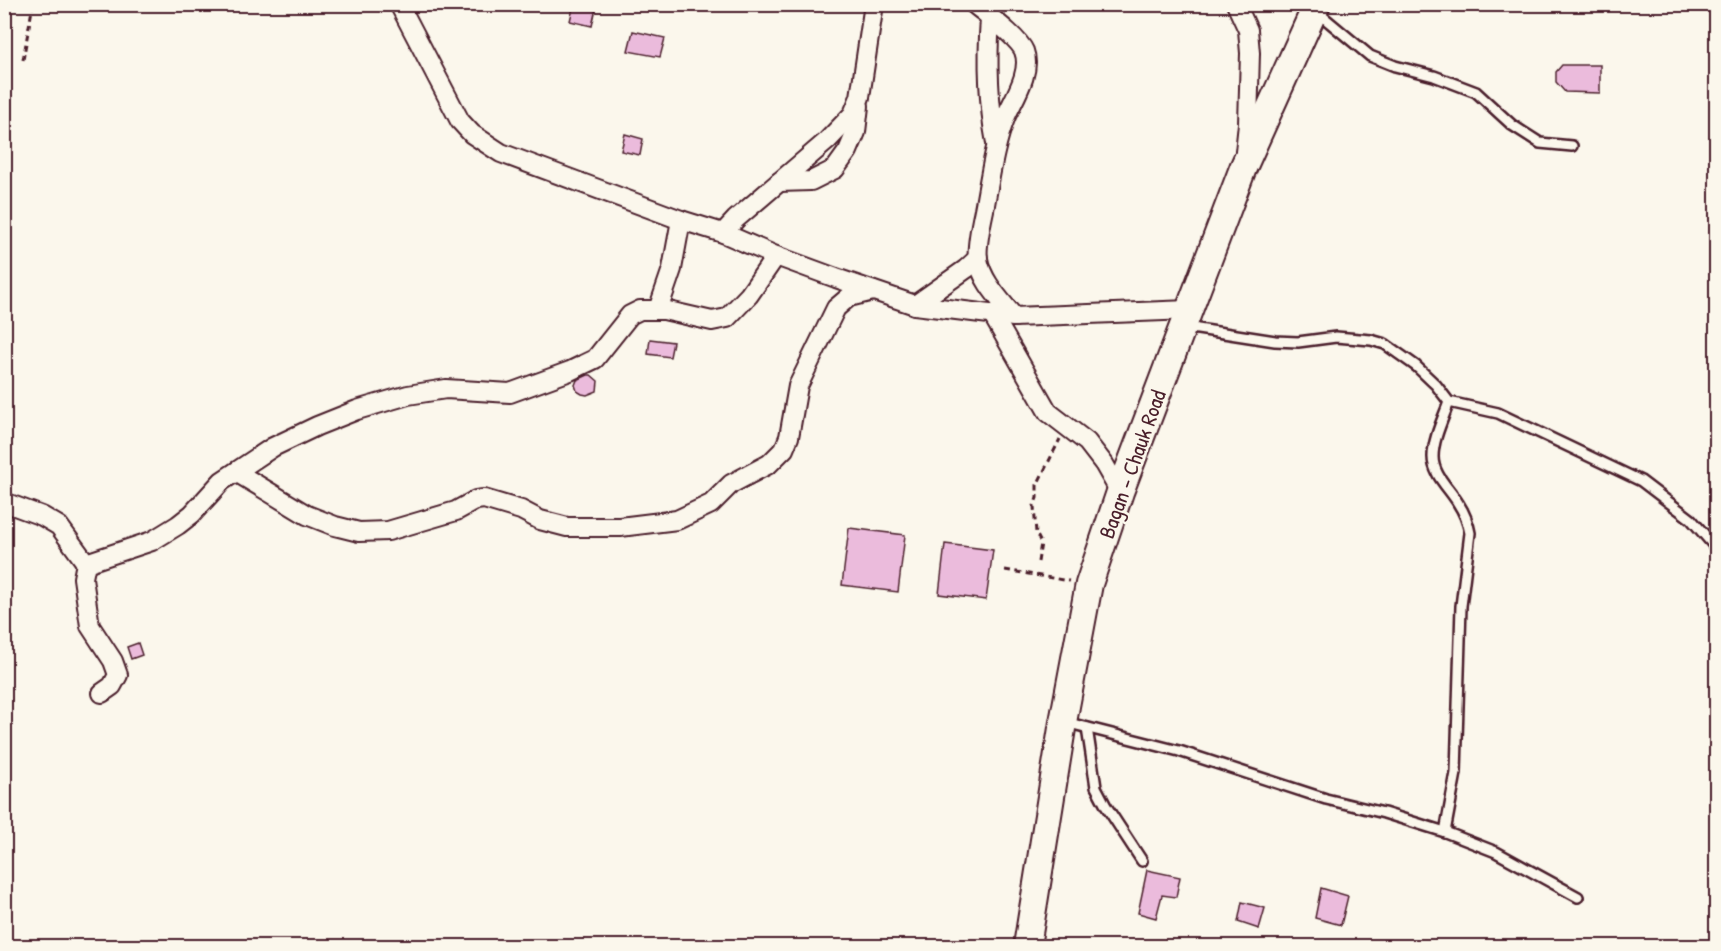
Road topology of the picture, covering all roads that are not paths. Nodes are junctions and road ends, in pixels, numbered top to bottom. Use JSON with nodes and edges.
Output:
{"nodes":[{"id":1,"x":399,"y":4,"type":"edge"},
{"id":2,"x":874,"y":4,"type":"edge"},
{"id":3,"x":975,"y":4,"type":"edge"},
{"id":4,"x":1236,"y":4,"type":"edge"},
{"id":5,"x":1316,"y":7,"type":"edge"},
{"id":6,"x":990,"y":18,"type":"junction"},
{"id":7,"x":860,"y":93,"type":"junction"},
{"id":8,"x":996,"y":145,"type":"junction"},
{"id":9,"x":1572,"y":146,"type":"dead end"},
{"id":10,"x":1243,"y":168,"type":"junction"},
{"id":11,"x":779,"y":182,"type":"junction"},
{"id":12,"x":681,"y":220,"type":"junction"},
{"id":13,"x":723,"y":233,"type":"junction"},
{"id":14,"x":776,"y":256,"type":"junction"},
{"id":15,"x":978,"y":258,"type":"junction"},
{"id":16,"x":873,"y":291,"type":"junction"},
{"id":17,"x":915,"y":304,"type":"junction"},
{"id":18,"x":658,"y":310,"type":"junction"},
{"id":19,"x":992,"y":314,"type":"junction"},
{"id":20,"x":1014,"y":317,"type":"junction"},
{"id":21,"x":1186,"y":318,"type":"junction"},
{"id":22,"x":1449,"y":402,"type":"junction"},
{"id":23,"x":236,"y":472,"type":"junction"},
{"id":24,"x":1120,"y":492,"type":"junction"},
{"id":25,"x":4,"y":502,"type":"edge"},
{"id":26,"x":1716,"y":548,"type":"edge"},
{"id":27,"x":86,"y":563,"type":"junction"},
{"id":28,"x":102,"y":693,"type":"dead end"},
{"id":29,"x":1063,"y":722,"type":"junction"},
{"id":30,"x":1088,"y":728,"type":"junction"},
{"id":31,"x":1446,"y":832,"type":"junction"},
{"id":32,"x":1142,"y":861,"type":"dead end"},
{"id":33,"x":1578,"y":897,"type":"dead end"},
{"id":34,"x":1027,"y":946,"type":"edge"}],
"edges":[{"from":1,"to":12,"type":"street"},
{"from":2,"to":7,"type":"street"},
{"from":3,"to":6,"type":"street"},
{"from":4,"to":10,"type":"street"},
{"from":5,"to":9,"type":"lane"},
{"from":5,"to":10,"type":"main road","name":"Bagan - Chauk Road"},
{"from":6,"to":8,"type":"street"},
{"from":6,"to":8,"type":"street"},
{"from":7,"to":11,"type":"street"},
{"from":7,"to":11,"type":"street"},
{"from":8,"to":15,"type":"street"},
{"from":10,"to":21,"type":"main road","name":"Bagan - Chauk Road"},
{"from":11,"to":13,"type":"street"},
{"from":12,"to":13,"type":"street"},
{"from":12,"to":18,"type":"street"},
{"from":13,"to":14,"type":"street"},
{"from":14,"to":16,"type":"street"},
{"from":14,"to":18,"type":"street"},
{"from":15,"to":17,"type":"street"},
{"from":15,"to":20,"type":"street"},
{"from":16,"to":17,"type":"street"},
{"from":16,"to":23,"type":"street"},
{"from":17,"to":19,"type":"street"},
{"from":18,"to":23,"type":"street"},
{"from":19,"to":20,"type":"street"},
{"from":19,"to":24,"type":"street"},
{"from":20,"to":21,"type":"street"},
{"from":21,"to":22,"type":"lane"},
{"from":21,"to":24,"type":"main road","name":"Bagan - Chauk Road"},
{"from":22,"to":26,"type":"lane"},
{"from":22,"to":31,"type":"lane"},
{"from":23,"to":27,"type":"street"},
{"from":24,"to":29,"type":"main road","name":"Bagan - Chauk Road"},
{"from":25,"to":27,"type":"street"},
{"from":27,"to":28,"type":"street"},
{"from":29,"to":30,"type":"lane"},
{"from":29,"to":34,"type":"main road","name":"Bagan - Chauk Road"},
{"from":30,"to":31,"type":"lane"},
{"from":30,"to":32,"type":"lane"},
{"from":31,"to":33,"type":"lane"}]}
